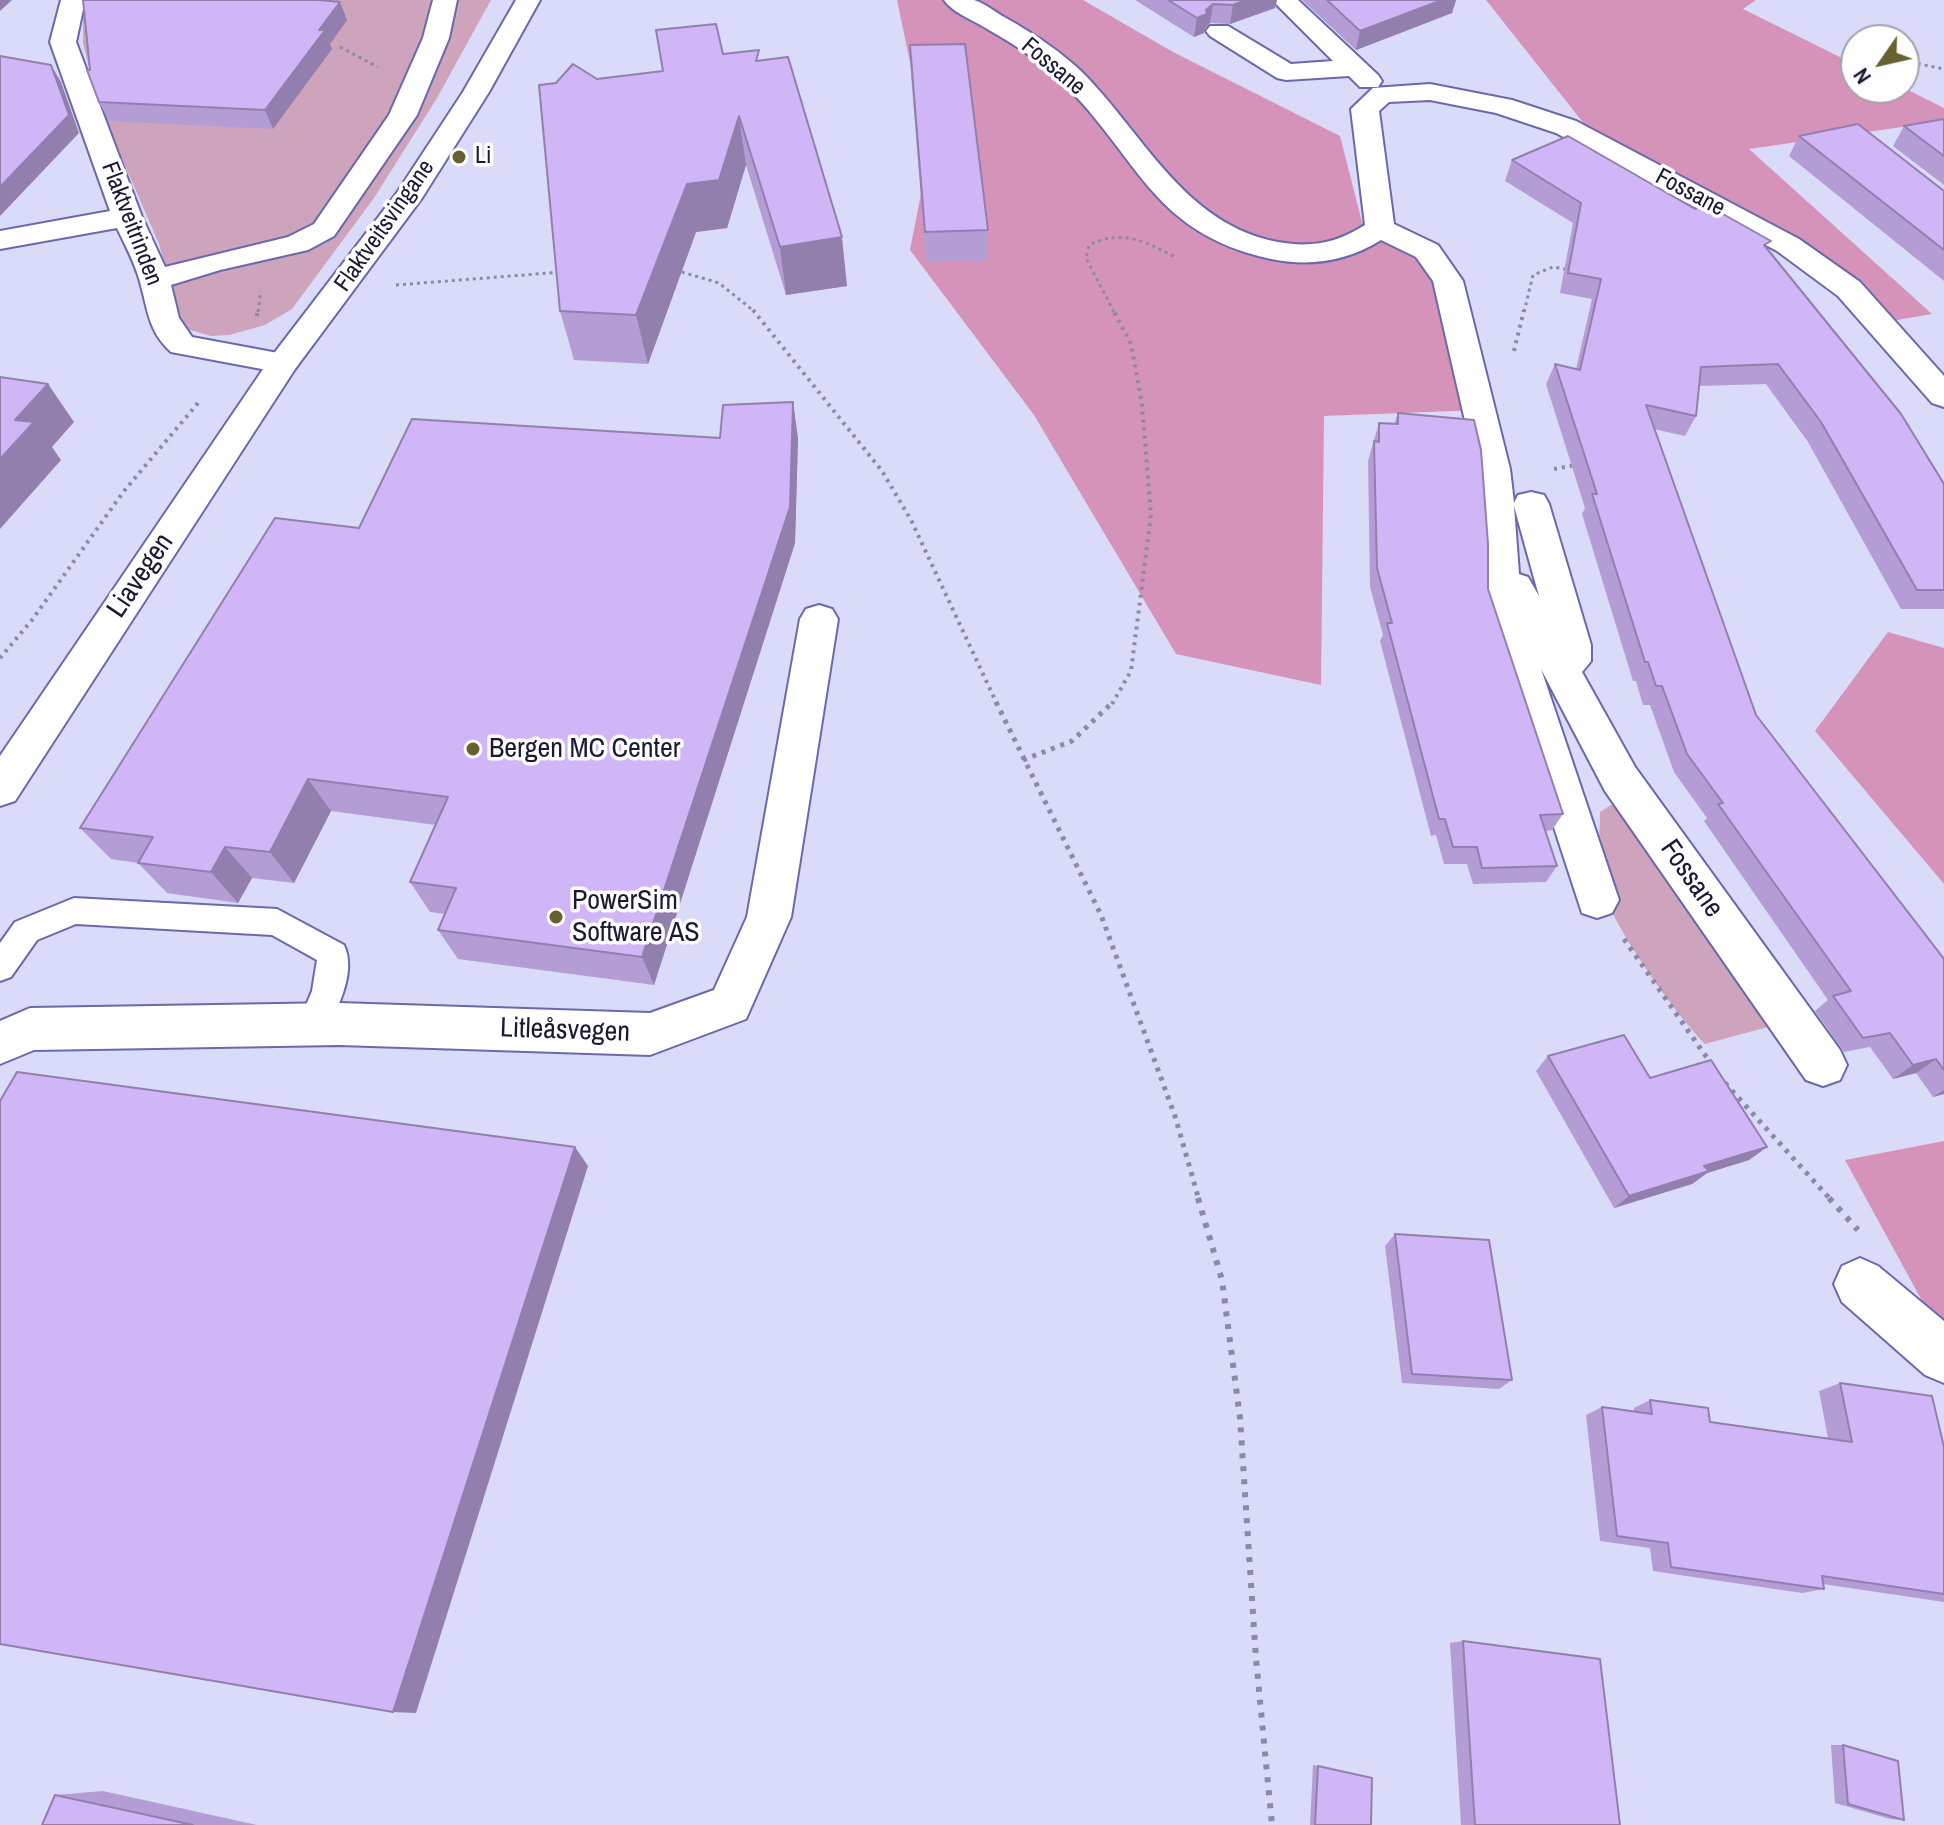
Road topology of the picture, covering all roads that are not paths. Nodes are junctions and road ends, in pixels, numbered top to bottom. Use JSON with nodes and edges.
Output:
{"nodes":[{"id":1,"x":73,"y":0,"type":"edge"},
{"id":2,"x":445,"y":0,"type":"edge"},
{"id":3,"x":528,"y":0,"type":"edge"},
{"id":4,"x":956,"y":0,"type":"edge"},
{"id":5,"x":1284,"y":0,"type":"edge"},
{"id":6,"x":1219,"y":31,"type":"edge"},
{"id":7,"x":1356,"y":68,"type":"junction"},
{"id":8,"x":1382,"y":94,"type":"junction"},
{"id":9,"x":127,"y":217,"type":"junction"},
{"id":10,"x":1380,"y":228,"type":"junction"},
{"id":11,"x":0,"y":240,"type":"edge"},
{"id":12,"x":155,"y":280,"type":"junction"},
{"id":13,"x":283,"y":363,"type":"junction"},
{"id":14,"x":1944,"y":396,"type":"edge"},
{"id":15,"x":1531,"y":504,"type":"road end"},
{"id":16,"x":1501,"y":563,"type":"junction"},
{"id":17,"x":819,"y":619,"type":"dead end"},
{"id":18,"x":1570,"y":687,"type":"junction"},
{"id":19,"x":0,"y":789,"type":"edge"},
{"id":20,"x":1597,"y":900,"type":"road end"},
{"id":21,"x":0,"y":968,"type":"edge"},
{"id":22,"x":314,"y":1024,"type":"junction"},
{"id":23,"x":0,"y":1043,"type":"edge"},
{"id":24,"x":1823,"y":1065,"type":"dead end"},
{"id":25,"x":1862,"y":1260,"type":"road end"},
{"id":26,"x":1944,"y":1356,"type":"edge"}],
"edges":[{"from":1,"to":9,"type":"street","name":"Flaktveitrinden"},
{"from":2,"to":12,"type":"street","name":"Flaktveitsvingane"},
{"from":3,"to":13,"type":"street","name":"Flaktveitsvingane"},
{"from":4,"to":10,"type":"street","name":"Fossane"},
{"from":5,"to":7,"type":"street"},
{"from":6,"to":7,"type":"street"},
{"from":7,"to":8,"type":"street"},
{"from":8,"to":10,"type":"street"},
{"from":8,"to":14,"type":"street","name":"Fossane"},
{"from":9,"to":11,"type":"street"},
{"from":9,"to":12,"type":"street","name":"Flaktveitrinden"},
{"from":10,"to":16,"type":"street","name":"Fossane"},
{"from":12,"to":13,"type":"street","name":"Flaktveitrinden"},
{"from":13,"to":19,"type":"street","name":"Liavegen"},
{"from":15,"to":18,"type":"street"},
{"from":16,"to":18,"type":"street","name":"Fossane"},
{"from":16,"to":20,"type":"street","name":"Fossane"},
{"from":17,"to":22,"type":"street","name":"Litleåsvegen"},
{"from":18,"to":24,"type":"street","name":"Fossane"},
{"from":21,"to":22,"type":"lane"},
{"from":22,"to":23,"type":"street","name":"Litleåsvegen"},
{"from":25,"to":26,"type":"street"}]}
